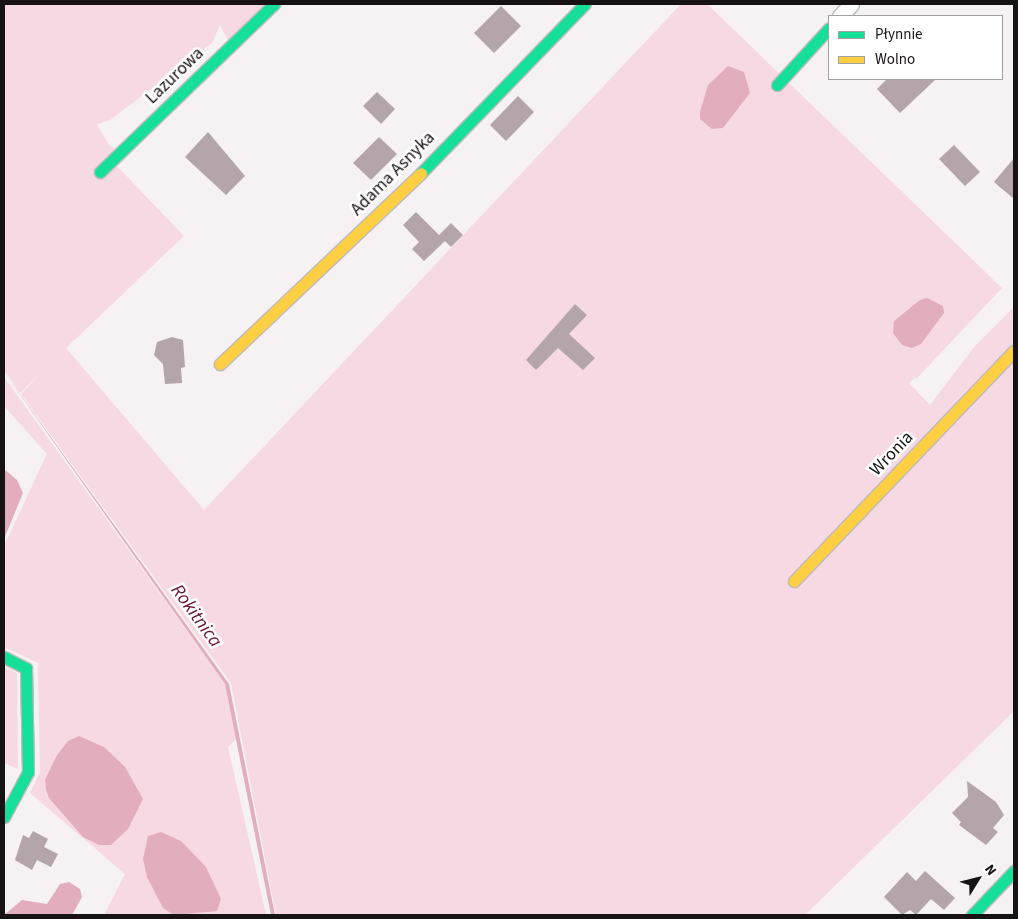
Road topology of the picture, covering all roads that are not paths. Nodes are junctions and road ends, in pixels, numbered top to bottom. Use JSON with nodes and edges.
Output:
{"nodes":[{"id":1,"x":274,"y":4,"type":"edge"},
{"id":2,"x":585,"y":4,"type":"edge"},
{"id":3,"x":851,"y":4,"type":"edge"},
{"id":4,"x":841,"y":15,"type":"edge"},
{"id":5,"x":828,"y":29,"type":"edge"},
{"id":6,"x":777,"y":85,"type":"dead end"},
{"id":7,"x":100,"y":172,"type":"dead end"},
{"id":8,"x":1014,"y":351,"type":"edge"},
{"id":9,"x":220,"y":364,"type":"dead end"},
{"id":10,"x":794,"y":581,"type":"dead end"},
{"id":11,"x":4,"y":657,"type":"edge"},
{"id":12,"x":4,"y":817,"type":"edge"},
{"id":13,"x":1014,"y":871,"type":"edge"},
{"id":14,"x":972,"y":915,"type":"edge"}],
"edges":[{"from":1,"to":7,"type":"street","name":"Lazurowa"},
{"from":2,"to":9,"type":"street","name":"Adama Asnyka"},
{"from":3,"to":4,"type":"street"},
{"from":5,"to":6,"type":"street"},
{"from":8,"to":10,"type":"street","name":"Wronia"},
{"from":11,"to":12,"type":"street"},
{"from":13,"to":14,"type":"street"}]}
